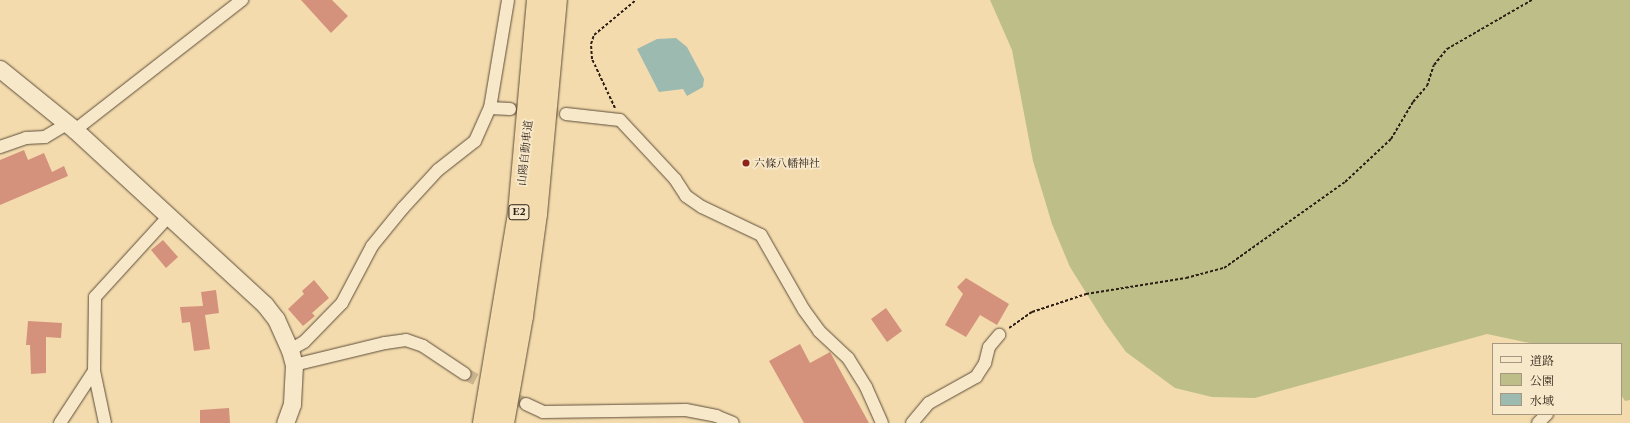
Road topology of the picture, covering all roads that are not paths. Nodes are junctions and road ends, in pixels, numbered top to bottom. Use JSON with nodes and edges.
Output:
{"nodes":[{"id":1,"x":242,"y":0,"type":"edge"},
{"id":2,"x":508,"y":0,"type":"edge"},
{"id":3,"x":538,"y":0,"type":"edge"},
{"id":4,"x":556,"y":0,"type":"edge"},
{"id":5,"x":0,"y":69,"type":"edge"},
{"id":6,"x":490,"y":108,"type":"junction"},
{"id":7,"x":510,"y":109,"type":"tunnel mouth"},
{"id":8,"x":566,"y":114,"type":"tunnel mouth"},
{"id":9,"x":71,"y":127,"type":"junction"},
{"id":10,"x":0,"y":147,"type":"edge"},
{"id":11,"x":169,"y":216,"type":"junction"},
{"id":12,"x":999,"y":335,"type":"road end"},
{"id":13,"x":292,"y":358,"type":"junction"},
{"id":14,"x":94,"y":371,"type":"junction"},
{"id":15,"x":465,"y":374,"type":"tunnel mouth"},
{"id":16,"x":526,"y":404,"type":"tunnel mouth"},
{"id":17,"x":1546,"y":415,"type":"edge"},
{"id":18,"x":541,"y":417,"type":"edge"},
{"id":19,"x":60,"y":423,"type":"edge"},
{"id":20,"x":105,"y":423,"type":"edge"},
{"id":21,"x":285,"y":423,"type":"edge"},
{"id":22,"x":484,"y":423,"type":"edge"},
{"id":23,"x":503,"y":423,"type":"edge"},
{"id":24,"x":733,"y":423,"type":"edge"},
{"id":25,"x":882,"y":423,"type":"edge"},
{"id":26,"x":912,"y":423,"type":"edge"},
{"id":27,"x":1538,"y":423,"type":"edge"}],
"edges":[{"from":1,"to":9,"type":"street"},
{"from":2,"to":6,"type":"street"},
{"from":3,"to":22,"type":"highway","name":"山陽自動車道","number":"E2"},
{"from":4,"to":23,"type":"highway","name":"山陽自動車道","number":"E2"},
{"from":5,"to":9,"type":"street"},
{"from":6,"to":7,"type":"street"},
{"from":6,"to":13,"type":"street"},
{"from":8,"to":25,"type":"street"},
{"from":9,"to":10,"type":"street"},
{"from":9,"to":11,"type":"street"},
{"from":11,"to":13,"type":"street"},
{"from":11,"to":14,"type":"street"},
{"from":12,"to":26,"type":"street"},
{"from":13,"to":15,"type":"street"},
{"from":13,"to":21,"type":"street"},
{"from":14,"to":19,"type":"street"},
{"from":14,"to":20,"type":"street"},
{"from":16,"to":18,"type":"street"},
{"from":17,"to":27,"type":"street"},
{"from":18,"to":24,"type":"street"}]}
